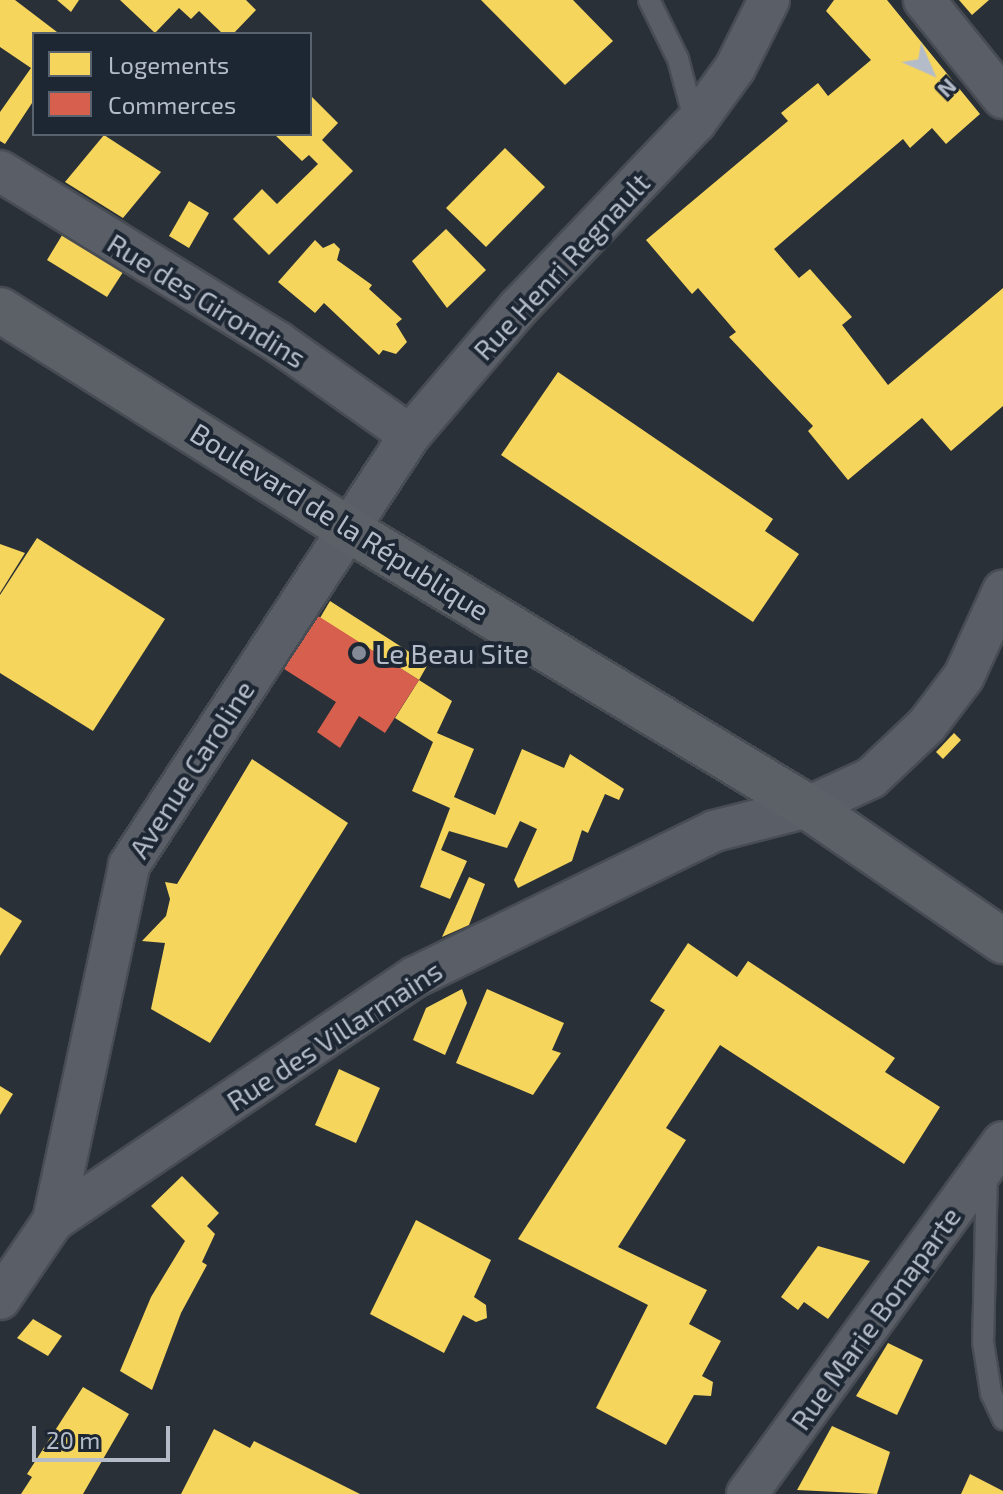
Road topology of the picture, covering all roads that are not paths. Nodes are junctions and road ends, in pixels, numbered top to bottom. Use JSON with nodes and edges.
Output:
{"nodes":[{"id":1,"x":649,"y":0,"type":"edge"},
{"id":2,"x":769,"y":0,"type":"edge"},
{"id":3,"x":924,"y":0,"type":"edge"},
{"id":4,"x":1003,"y":98,"type":"edge"},
{"id":5,"x":695,"y":123,"type":"junction"},
{"id":6,"x":0,"y":171,"type":"edge"},
{"id":7,"x":0,"y":310,"type":"edge"},
{"id":8,"x":410,"y":435,"type":"junction"},
{"id":9,"x":346,"y":528,"type":"junction"},
{"id":10,"x":1003,"y":591,"type":"edge"},
{"id":11,"x":808,"y":807,"type":"junction"},
{"id":12,"x":1003,"y":941,"type":"edge"},
{"id":13,"x":995,"y":1152,"type":"edge"},
{"id":14,"x":53,"y":1221,"type":"junction"},
{"id":15,"x":0,"y":1299,"type":"edge"},
{"id":16,"x":1003,"y":1419,"type":"edge"},
{"id":17,"x":747,"y":1494,"type":"edge"}],
"edges":[{"from":1,"to":5,"type":"lane"},
{"from":2,"to":5,"type":"street","name":"Rue Henri Regnault"},
{"from":3,"to":4,"type":"street"},
{"from":5,"to":8,"type":"street","name":"Rue Henri Regnault"},
{"from":6,"to":8,"type":"street","name":"Rue des Girondins"},
{"from":7,"to":9,"type":"main road","name":"Boulevard de la République"},
{"from":8,"to":9,"type":"street","name":"Rue Henri Regnault"},
{"from":9,"to":11,"type":"main road","name":"Boulevard de la République"},
{"from":9,"to":14,"type":"street","name":"Avenue Caroline"},
{"from":10,"to":11,"type":"street","name":"Rue des Villarmains"},
{"from":11,"to":12,"type":"main road","name":"Boulevard de la République"},
{"from":11,"to":14,"type":"street","name":"Rue des Villarmains"},
{"from":13,"to":16,"type":"lane"},
{"from":13,"to":17,"type":"street","name":"Rue Marie Bonaparte"},
{"from":14,"to":15,"type":"street","name":"Rue des Villarmains"}]}
